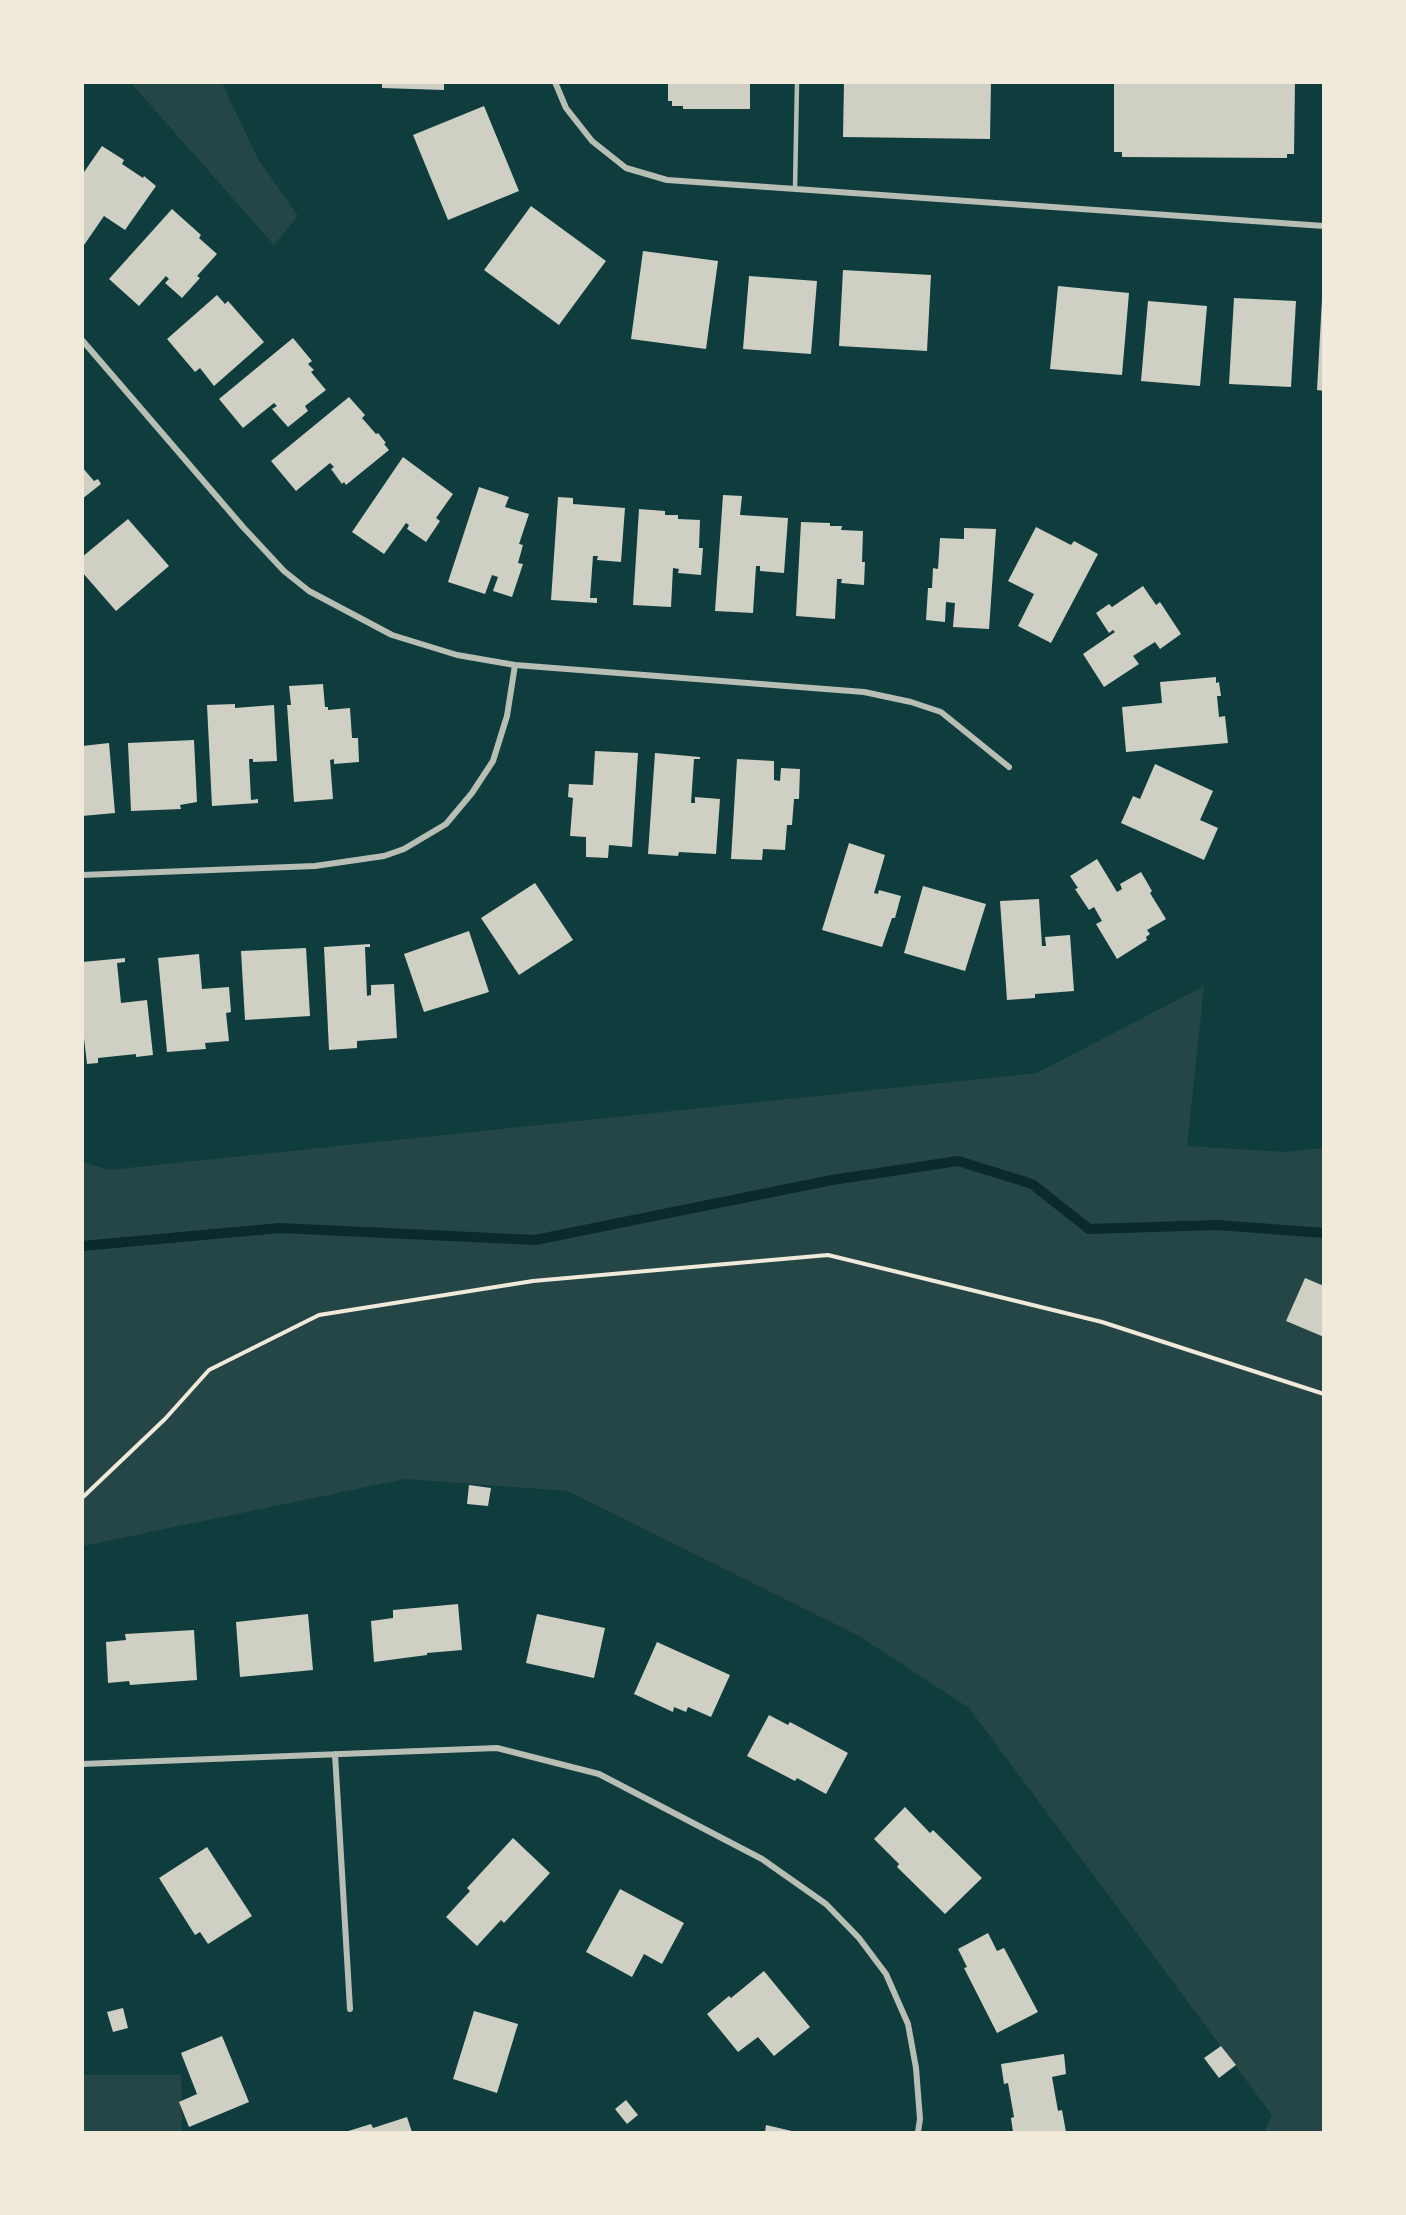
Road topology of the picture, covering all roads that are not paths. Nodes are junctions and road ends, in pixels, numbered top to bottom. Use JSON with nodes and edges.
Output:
{"nodes":[{"id":1,"x":555,"y":82,"type":"edge"},
{"id":2,"x":797,"y":82,"type":"edge"},
{"id":3,"x":795,"y":189,"type":"junction"},
{"id":4,"x":1323,"y":226,"type":"edge"},
{"id":5,"x":82,"y":340,"type":"edge"},
{"id":6,"x":515,"y":665,"type":"junction"},
{"id":7,"x":1009,"y":767,"type":"dead end"},
{"id":8,"x":82,"y":875,"type":"edge"},
{"id":9,"x":335,"y":1755,"type":"junction"},
{"id":10,"x":82,"y":1764,"type":"edge"},
{"id":11,"x":350,"y":2010,"type":"dead end"},
{"id":12,"x":918,"y":2133,"type":"edge"}],
"edges":[{"from":1,"to":3,"type":"street"},
{"from":2,"to":3,"type":"lane"},
{"from":3,"to":4,"type":"street"},
{"from":5,"to":6,"type":"street"},
{"from":6,"to":7,"type":"street"},
{"from":6,"to":8,"type":"street"},
{"from":9,"to":10,"type":"street"},
{"from":9,"to":11,"type":"street"},
{"from":9,"to":12,"type":"street"}]}
